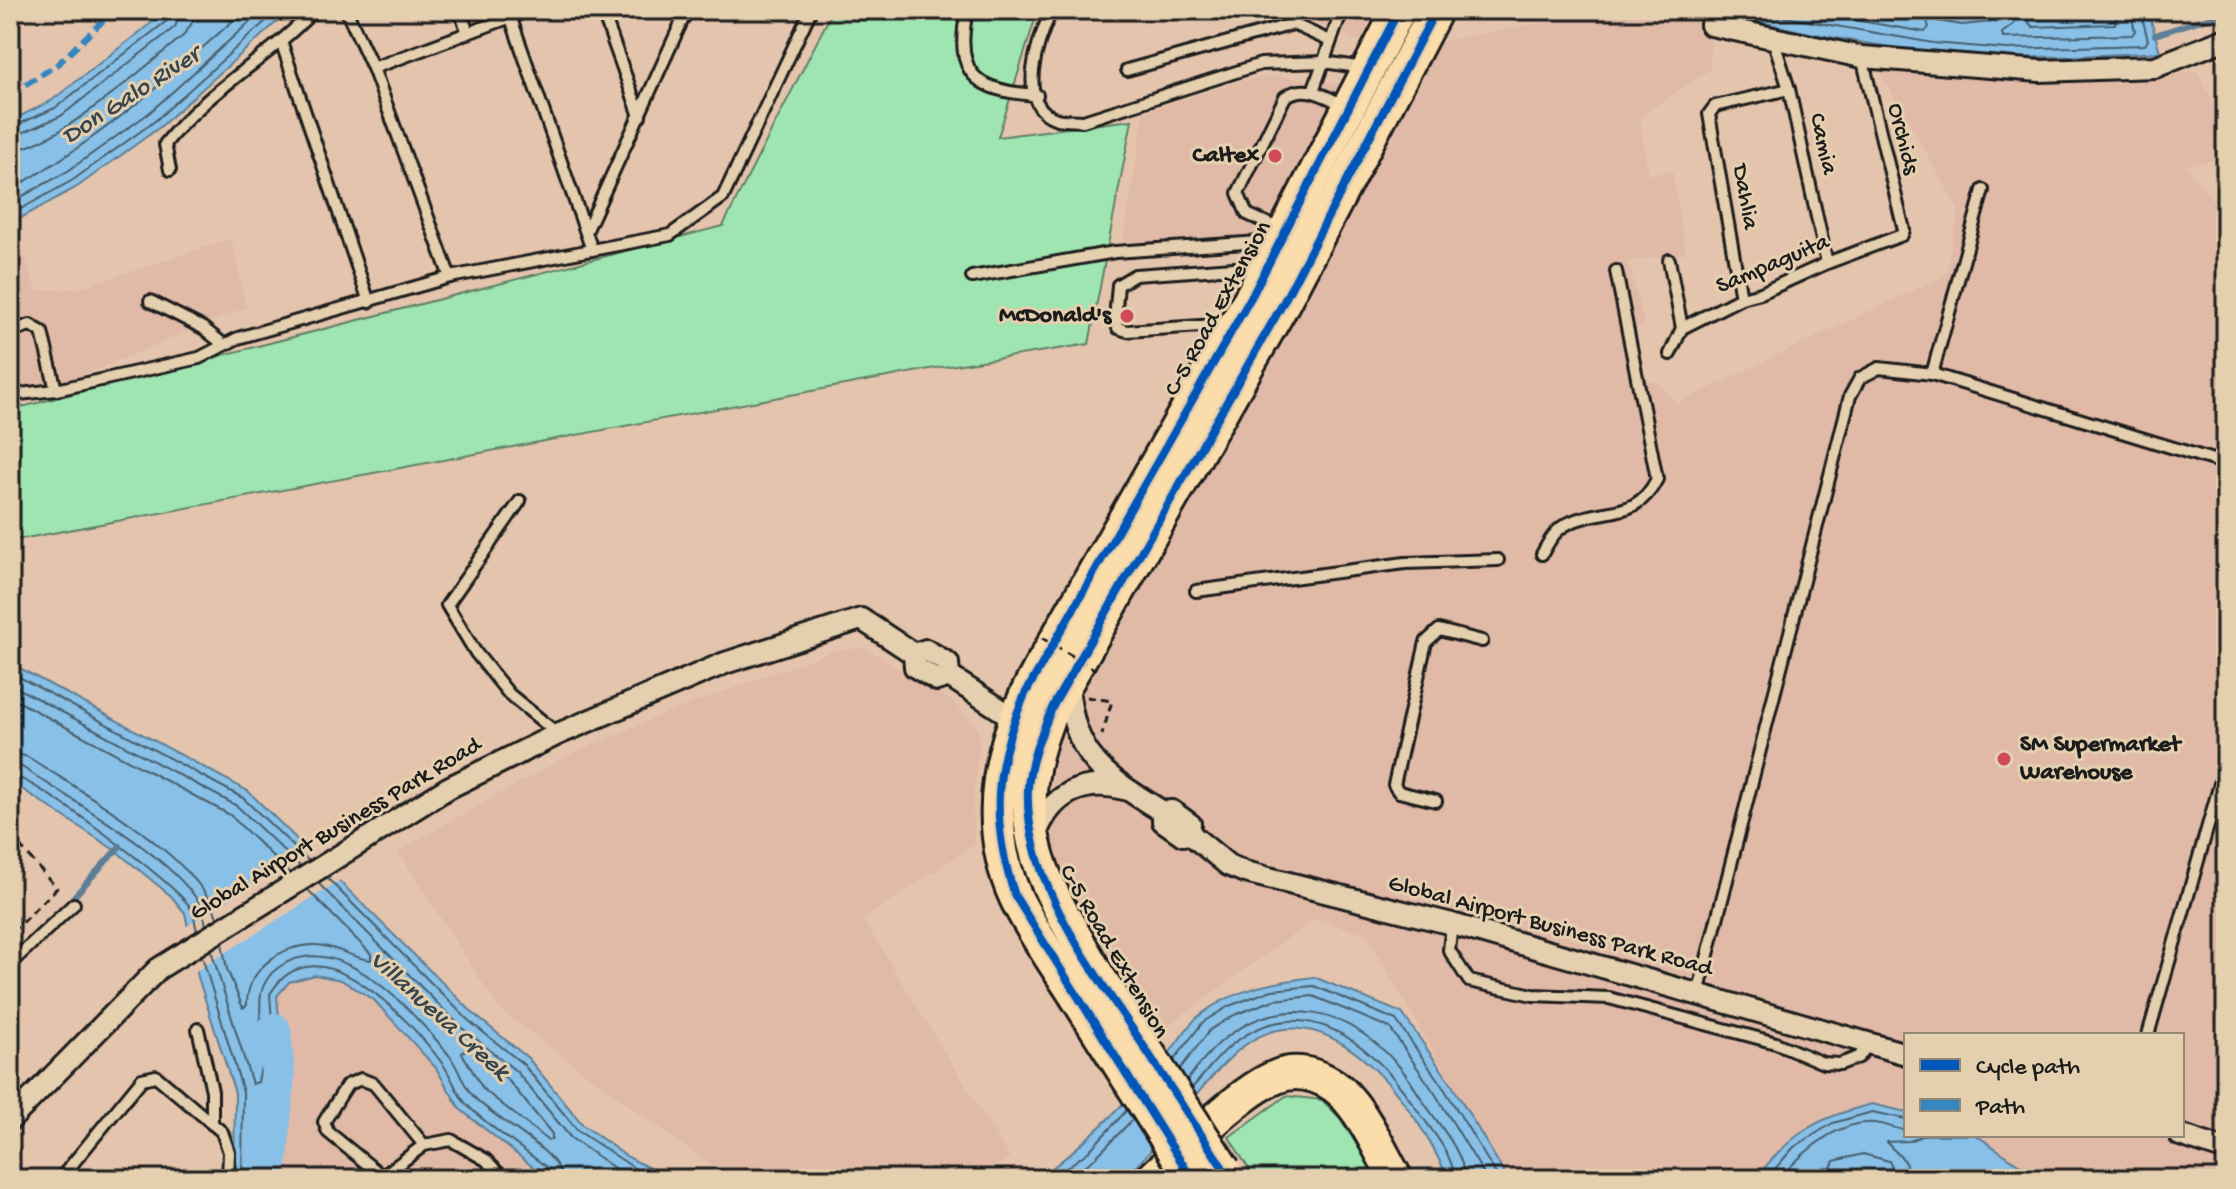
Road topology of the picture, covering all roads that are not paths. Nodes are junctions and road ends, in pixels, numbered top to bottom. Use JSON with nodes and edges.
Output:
{"nodes":[{"id":1,"x":314,"y":10,"type":"edge"},
{"id":2,"x":346,"y":10,"type":"edge"},
{"id":3,"x":459,"y":10,"type":"edge"},
{"id":4,"x":530,"y":10,"type":"edge"},
{"id":5,"x":602,"y":10,"type":"edge"},
{"id":6,"x":687,"y":10,"type":"edge"},
{"id":7,"x":811,"y":10,"type":"edge"},
{"id":8,"x":967,"y":10,"type":"edge"},
{"id":9,"x":1052,"y":10,"type":"edge"},
{"id":10,"x":1294,"y":10,"type":"edge"},
{"id":11,"x":1342,"y":10,"type":"edge"},
{"id":12,"x":1399,"y":10,"type":"edge"},
{"id":13,"x":1436,"y":10,"type":"edge"},
{"id":14,"x":509,"y":13,"type":"edge"},
{"id":15,"x":1293,"y":24,"type":"junction"},
{"id":16,"x":1711,"y":25,"type":"dead end"},
{"id":17,"x":468,"y":32,"type":"junction"},
{"id":18,"x":1772,"y":37,"type":"junction"},
{"id":19,"x":2226,"y":39,"type":"edge"},
{"id":20,"x":1330,"y":41,"type":"junction"},
{"id":21,"x":282,"y":44,"type":"junction"},
{"id":22,"x":1862,"y":57,"type":"junction"},
{"id":23,"x":1324,"y":62,"type":"junction"},
{"id":24,"x":373,"y":68,"type":"junction"},
{"id":25,"x":1127,"y":70,"type":"dead end"},
{"id":26,"x":1384,"y":75,"type":"junction"},
{"id":27,"x":1789,"y":89,"type":"junction"},
{"id":28,"x":1313,"y":91,"type":"junction"},
{"id":29,"x":1037,"y":95,"type":"junction"},
{"id":30,"x":1348,"y":107,"type":"junction"},
{"id":31,"x":640,"y":116,"type":"junction"},
{"id":32,"x":170,"y":170,"type":"dead end"},
{"id":33,"x":1983,"y":190,"type":"dead end"},
{"id":34,"x":1904,"y":230,"type":"joint"},
{"id":35,"x":586,"y":232,"type":"junction"},
{"id":36,"x":592,"y":250,"type":"junction"},
{"id":37,"x":1669,"y":260,"type":"dead end"},
{"id":38,"x":1827,"y":263,"type":"junction"},
{"id":39,"x":1274,"y":267,"type":"junction"},
{"id":40,"x":1616,"y":271,"type":"dead end"},
{"id":41,"x":450,"y":277,"type":"junction"},
{"id":42,"x":972,"y":277,"type":"dead end"},
{"id":43,"x":1741,"y":298,"type":"junction"},
{"id":44,"x":150,"y":301,"type":"dead end"},
{"id":45,"x":369,"y":302,"type":"junction"},
{"id":46,"x":1236,"y":324,"type":"junction"},
{"id":47,"x":1682,"y":328,"type":"junction"},
{"id":48,"x":10,"y":332,"type":"edge"},
{"id":49,"x":223,"y":344,"type":"junction"},
{"id":50,"x":1670,"y":354,"type":"dead end"},
{"id":51,"x":1932,"y":374,"type":"junction"},
{"id":52,"x":56,"y":390,"type":"junction"},
{"id":53,"x":10,"y":395,"type":"edge"},
{"id":54,"x":2226,"y":464,"type":"edge"},
{"id":55,"x":520,"y":501,"type":"dead end"},
{"id":56,"x":1542,"y":554,"type":"dead end"},
{"id":57,"x":1498,"y":560,"type":"dead end"},
{"id":58,"x":1196,"y":591,"type":"dead end"},
{"id":59,"x":1482,"y":641,"type":"dead end"},
{"id":60,"x":1081,"y":683,"type":"junction"},
{"id":61,"x":1015,"y":719,"type":"junction"},
{"id":62,"x":558,"y":734,"type":"junction"},
{"id":63,"x":2226,"y":763,"type":"edge"},
{"id":64,"x":1126,"y":789,"type":"junction"},
{"id":65,"x":1436,"y":801,"type":"dead end"},
{"id":66,"x":1034,"y":838,"type":"junction"},
{"id":67,"x":74,"y":904,"type":"dead end"},
{"id":68,"x":1452,"y":924,"type":"junction"},
{"id":69,"x":10,"y":964,"type":"edge"},
{"id":70,"x":1086,"y":984,"type":"junction"},
{"id":71,"x":1698,"y":994,"type":"junction"},
{"id":72,"x":198,"y":1029,"type":"dead end"},
{"id":73,"x":2149,"y":1033,"type":"edge"},
{"id":74,"x":1868,"y":1044,"type":"junction"},
{"id":75,"x":1904,"y":1053,"type":"edge"},
{"id":76,"x":10,"y":1120,"type":"edge"},
{"id":77,"x":212,"y":1124,"type":"junction"},
{"id":78,"x":2184,"y":1136,"type":"edge"},
{"id":79,"x":424,"y":1145,"type":"junction"},
{"id":80,"x":2226,"y":1150,"type":"edge"},
{"id":81,"x":1227,"y":1174,"type":"edge"},
{"id":82,"x":380,"y":1177,"type":"edge"},
{"id":83,"x":60,"y":1179,"type":"edge"},
{"id":84,"x":228,"y":1179,"type":"edge"},
{"id":85,"x":504,"y":1179,"type":"edge"},
{"id":86,"x":1152,"y":1179,"type":"edge"},
{"id":87,"x":1192,"y":1179,"type":"edge"},
{"id":88,"x":1396,"y":1179,"type":"edge"}],
"edges":[{"from":1,"to":21,"type":"lane"},
{"from":2,"to":24,"type":"lane"},
{"from":3,"to":17,"type":"lane"},
{"from":4,"to":14,"type":"lane"},
{"from":5,"to":31,"type":"lane"},
{"from":6,"to":31,"type":"lane"},
{"from":7,"to":36,"type":"lane"},
{"from":8,"to":29,"type":"lane"},
{"from":9,"to":29,"type":"lane"},
{"from":10,"to":15,"type":"lane"},
{"from":11,"to":20,"type":"lane"},
{"from":12,"to":26,"type":"main road","name":"C-5 Road Extension"},
{"from":13,"to":26,"type":"main road","name":"C-5 Road Extension"},
{"from":14,"to":17,"type":"lane"},
{"from":14,"to":35,"type":"lane"},
{"from":15,"to":20,"type":"lane"},
{"from":15,"to":25,"type":"lane"},
{"from":16,"to":18,"type":"street"},
{"from":17,"to":24,"type":"lane"},
{"from":18,"to":22,"type":"street"},
{"from":18,"to":27,"type":"lane","name":"Camia"},
{"from":19,"to":22,"type":"street"},
{"from":20,"to":23,"type":"lane"},
{"from":21,"to":32,"type":"lane"},
{"from":21,"to":45,"type":"lane"},
{"from":22,"to":34,"type":"lane","name":"Orchids"},
{"from":23,"to":26,"type":"lane"},
{"from":23,"to":28,"type":"lane"},
{"from":23,"to":29,"type":"lane"},
{"from":24,"to":41,"type":"lane"},
{"from":26,"to":30,"type":"main road","name":"C-5 Road Extension"},
{"from":26,"to":39,"type":"main road","name":"C-5 Road Extension"},
{"from":27,"to":38,"type":"lane","name":"Camia"},
{"from":27,"to":43,"type":"lane","name":"Dahlia"},
{"from":28,"to":30,"type":"lane"},
{"from":28,"to":39,"type":"lane"},
{"from":30,"to":39,"type":"main road","name":"C-5 Road Extension"},
{"from":31,"to":35,"type":"lane"},
{"from":33,"to":51,"type":"lane"},
{"from":34,"to":38,"type":"lane","name":"Sampaguita"},
{"from":35,"to":36,"type":"lane"},
{"from":36,"to":41,"type":"lane"},
{"from":37,"to":47,"type":"lane"},
{"from":38,"to":43,"type":"lane","name":"Sampaguita"},
{"from":39,"to":42,"type":"lane"},
{"from":39,"to":46,"type":"main road","name":"C-5 Road Extension"},
{"from":39,"to":46,"type":"lane"},
{"from":39,"to":60,"type":"main road","name":"C-5 Road Extension"},
{"from":40,"to":56,"type":"lane"},
{"from":41,"to":45,"type":"lane"},
{"from":43,"to":47,"type":"lane","name":"Sampaguita"},
{"from":44,"to":49,"type":"lane"},
{"from":45,"to":49,"type":"lane"},
{"from":46,"to":61,"type":"main road","name":"C-5 Road Extension"},
{"from":47,"to":50,"type":"lane"},
{"from":48,"to":52,"type":"lane"},
{"from":49,"to":52,"type":"lane"},
{"from":51,"to":54,"type":"lane"},
{"from":51,"to":71,"type":"lane"},
{"from":52,"to":53,"type":"lane"},
{"from":55,"to":62,"type":"lane"},
{"from":57,"to":58,"type":"lane"},
{"from":59,"to":65,"type":"lane"},
{"from":60,"to":64,"type":"street","name":"Global Airport Business Park Road"},
{"from":60,"to":66,"type":"main road","name":"C-5 Road Extension"},
{"from":61,"to":62,"type":"street","name":"Global Airport Business Park Road"},
{"from":61,"to":70,"type":"main road","name":"C-5 Road Extension"},
{"from":62,"to":76,"type":"street","name":"Global Airport Business Park Road"},
{"from":63,"to":73,"type":"lane"},
{"from":64,"to":66,"type":"street","name":"Global Airport Business Park Road"},
{"from":64,"to":68,"type":"street","name":"Global Airport Business Park Road"},
{"from":66,"to":70,"type":"main road","name":"C-5 Road Extension"},
{"from":67,"to":69,"type":"lane"},
{"from":68,"to":71,"type":"street","name":"Global Airport Business Park Road"},
{"from":68,"to":74,"type":"lane"},
{"from":70,"to":81,"type":"main road","name":"C-5 Road Extension","bridge":true},
{"from":70,"to":87,"type":"main road","name":"C-5 Road Extension","bridge":true},
{"from":71,"to":74,"type":"street","name":"Global Airport Business Park Road"},
{"from":72,"to":77,"type":"lane"},
{"from":74,"to":75,"type":"street","name":"Global Airport Business Park Road"},
{"from":77,"to":83,"type":"lane"},
{"from":77,"to":84,"type":"lane"},
{"from":78,"to":80,"type":"street"},
{"from":79,"to":82,"type":"lane"},
{"from":79,"to":82,"type":"lane"},
{"from":79,"to":85,"type":"lane"},
{"from":86,"to":88,"type":"main road"}]}
